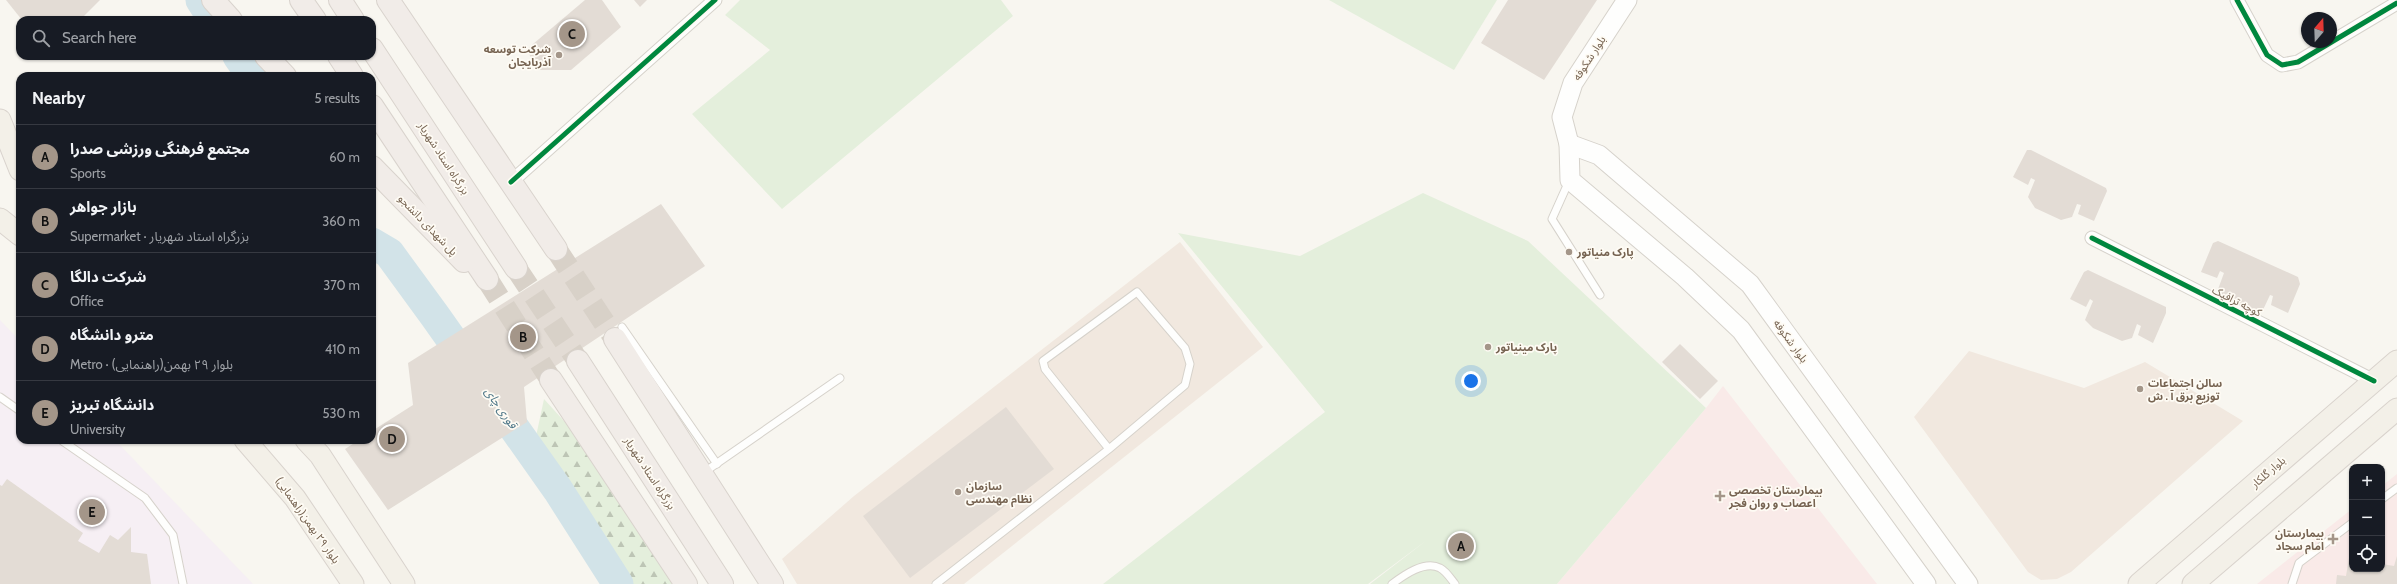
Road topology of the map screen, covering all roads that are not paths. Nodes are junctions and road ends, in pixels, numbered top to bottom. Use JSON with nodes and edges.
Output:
{"nodes":[{"id":1,"x":213,"y":0,"type":"edge"},
{"id":2,"x":301,"y":0,"type":"edge"},
{"id":3,"x":340,"y":0,"type":"edge"},
{"id":4,"x":388,"y":0,"type":"edge"},
{"id":5,"x":715,"y":0,"type":"edge"},
{"id":6,"x":1627,"y":0,"type":"edge"},
{"id":7,"x":2236,"y":0,"type":"edge"},
{"id":8,"x":2391,"y":4,"type":"edge"},
{"id":9,"x":227,"y":16,"type":"edge"},
{"id":10,"x":311,"y":16,"type":"edge"},
{"id":11,"x":350,"y":16,"type":"edge"},
{"id":12,"x":376,"y":55,"type":"edge"},
{"id":13,"x":270,"y":60,"type":"edge"},
{"id":14,"x":341,"y":60,"type":"edge"},
{"id":15,"x":281,"y":72,"type":"edge"},
{"id":16,"x":349,"y":72,"type":"edge"},
{"id":17,"x":376,"y":112,"type":"edge"},
{"id":18,"x":0,"y":120,"type":"edge"},
{"id":19,"x":1569,"y":144,"type":"junction"},
{"id":20,"x":16,"y":160,"type":"edge"},
{"id":21,"x":0,"y":161,"type":"edge"},
{"id":22,"x":376,"y":171,"type":"edge"},
{"id":23,"x":16,"y":175,"type":"edge"},
{"id":24,"x":1570,"y":179,"type":"junction"},
{"id":25,"x":511,"y":182,"type":"junction"},
{"id":26,"x":0,"y":219,"type":"edge"},
{"id":27,"x":16,"y":232,"type":"edge"},
{"id":28,"x":2092,"y":238,"type":"dead end"},
{"id":29,"x":556,"y":249,"type":"tunnel mouth"},
{"id":30,"x":516,"y":268,"type":"tunnel mouth"},
{"id":31,"x":1600,"y":295,"type":"dead end"},
{"id":32,"x":618,"y":333,"type":"tunnel mouth"},
{"id":33,"x":578,"y":361,"type":"tunnel mouth"},
{"id":34,"x":2397,"y":361,"type":"edge"},
{"id":35,"x":840,"y":378,"type":"dead end"},
{"id":36,"x":551,"y":380,"type":"tunnel mouth"},
{"id":37,"x":2374,"y":381,"type":"junction"},
{"id":38,"x":0,"y":397,"type":"edge"},
{"id":39,"x":16,"y":408,"type":"edge"},
{"id":40,"x":2397,"y":408,"type":"edge"},
{"id":41,"x":68,"y":444,"type":"edge"},
{"id":42,"x":248,"y":444,"type":"edge"},
{"id":43,"x":310,"y":444,"type":"edge"},
{"id":44,"x":1109,"y":449,"type":"junction"},
{"id":45,"x":709,"y":469,"type":"junction"},
{"id":46,"x":2397,"y":488,"type":"edge"},
{"id":47,"x":2385,"y":497,"type":"edge"},
{"id":48,"x":2349,"y":524,"type":"edge"},
{"id":49,"x":183,"y":584,"type":"edge"},
{"id":50,"x":352,"y":584,"type":"edge"},
{"id":51,"x":404,"y":584,"type":"edge"},
{"id":52,"x":686,"y":584,"type":"edge"},
{"id":53,"x":722,"y":584,"type":"edge"},
{"id":54,"x":772,"y":584,"type":"edge"},
{"id":55,"x":936,"y":584,"type":"edge"},
{"id":56,"x":1392,"y":584,"type":"edge"},
{"id":57,"x":1455,"y":584,"type":"edge"},
{"id":58,"x":1926,"y":584,"type":"edge"},
{"id":59,"x":1968,"y":584,"type":"edge"},
{"id":60,"x":2139,"y":584,"type":"edge"},
{"id":61,"x":2193,"y":584,"type":"edge"},
{"id":62,"x":2292,"y":584,"type":"edge"}],
"edges":[{"from":1,"to":9,"type":"highway"},
{"from":2,"to":10,"type":"highway"},
{"from":3,"to":11,"type":"highway"},
{"from":4,"to":25,"type":"highway"},
{"from":5,"to":25,"type":"street"},
{"from":6,"to":19,"type":"main road","name":"بلوار شکوفه"},
{"from":7,"to":8,"type":"street"},
{"from":12,"to":30,"type":"highway","name":"بزرگراه استاد شهریار"},
{"from":13,"to":15,"type":"highway"},
{"from":14,"to":16,"type":"highway"},
{"from":17,"to":22,"type":"highway","name":"پل شهدای دانشجو"},
{"from":18,"to":20,"type":"main road"},
{"from":19,"to":24,"type":"main road","name":"بلوار شکوفه"},
{"from":19,"to":59,"type":"main road","name":"بلوار شکوفه"},
{"from":21,"to":23,"type":"main road"},
{"from":24,"to":31,"type":"lane"},
{"from":24,"to":58,"type":"main road"},
{"from":25,"to":29,"type":"highway"},
{"from":26,"to":27,"type":"main road"},
{"from":28,"to":37,"type":"street","name":"کوچه ترافیک"},
{"from":32,"to":45,"type":"highway"},
{"from":33,"to":53,"type":"highway","name":"بزرگراه استاد شهریار"},
{"from":34,"to":37,"type":"main road","name":"بلوار گلکار"},
{"from":35,"to":45,"type":"lane"},
{"from":36,"to":52,"type":"highway"},
{"from":37,"to":60,"type":"main road","name":"بلوار گلکار"},
{"from":38,"to":39,"type":"lane"},
{"from":40,"to":61,"type":"main road"},
{"from":41,"to":49,"type":"lane"},
{"from":42,"to":50,"type":"main road","name":"بلوار ٢٩ بهمن(راهنمایی)"},
{"from":43,"to":51,"type":"main road"},
{"from":44,"to":44,"type":"lane"},
{"from":44,"to":55,"type":"lane"},
{"from":45,"to":54,"type":"highway"},
{"from":46,"to":47,"type":"lane"},
{"from":48,"to":62,"type":"lane"},
{"from":56,"to":57,"type":"lane"}]}
